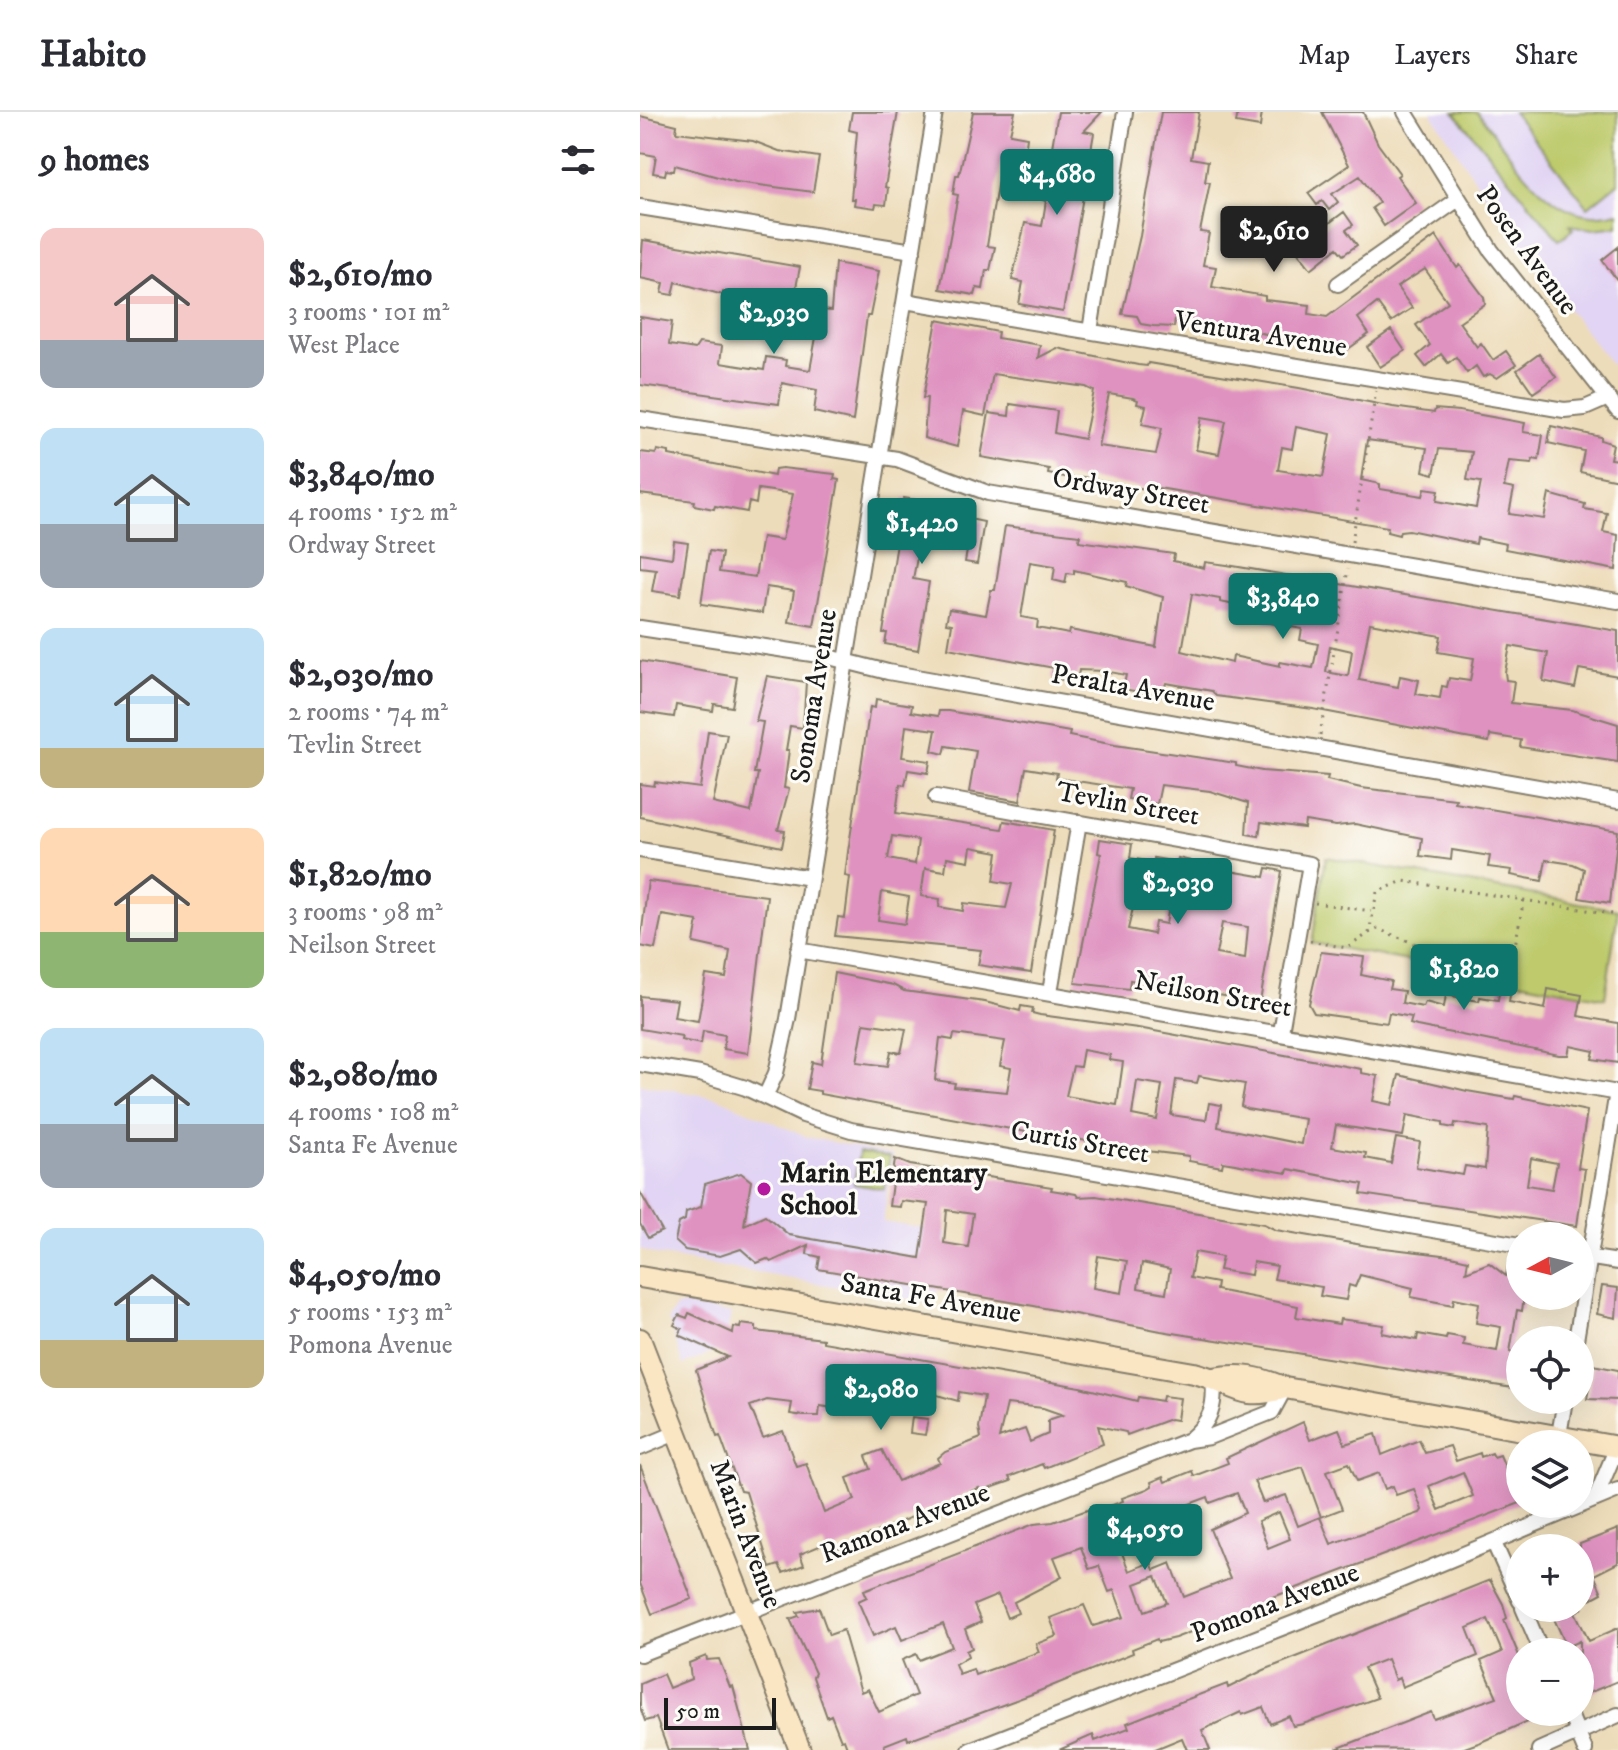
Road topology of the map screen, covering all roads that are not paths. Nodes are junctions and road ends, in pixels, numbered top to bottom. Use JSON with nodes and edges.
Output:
{"nodes":[{"id":1,"x":935,"y":112,"type":"edge"},
{"id":2,"x":1125,"y":112,"type":"edge"},
{"id":3,"x":1405,"y":112,"type":"edge"},
{"id":4,"x":1457,"y":200,"type":"junction"},
{"id":5,"x":640,"y":207,"type":"edge"},
{"id":6,"x":913,"y":251,"type":"junction"},
{"id":7,"x":1338,"y":284,"type":"dead end"},
{"id":8,"x":905,"y":301,"type":"junction"},
{"id":9,"x":1090,"y":331,"type":"junction"},
{"id":10,"x":1608,"y":398,"type":"junction"},
{"id":11,"x":1618,"y":411,"type":"edge"},
{"id":12,"x":640,"y":419,"type":"edge"},
{"id":13,"x":879,"y":457,"type":"junction"},
{"id":14,"x":1618,"y":601,"type":"edge"},
{"id":15,"x":640,"y":628,"type":"edge"},
{"id":16,"x":846,"y":662,"type":"junction"},
{"id":17,"x":936,"y":797,"type":"dead end"},
{"id":18,"x":1618,"y":801,"type":"edge"},
{"id":19,"x":1079,"y":822,"type":"junction"},
{"id":20,"x":640,"y":850,"type":"edge"},
{"id":21,"x":810,"y":878,"type":"junction"},
{"id":22,"x":798,"y":950,"type":"junction"},
{"id":23,"x":1050,"y":992,"type":"junction"},
{"id":24,"x":1281,"y":1032,"type":"junction"},
{"id":25,"x":640,"y":1064,"type":"edge"},
{"id":26,"x":1618,"y":1092,"type":"edge"},
{"id":27,"x":765,"y":1097,"type":"junction"},
{"id":28,"x":1592,"y":1222,"type":"edge"},
{"id":29,"x":1506,"y":1243,"type":"edge"},
{"id":30,"x":1594,"y":1258,"type":"edge"},
{"id":31,"x":1618,"y":1262,"type":"edge"},
{"id":32,"x":640,"y":1277,"type":"edge"},
{"id":33,"x":640,"y":1339,"type":"edge"},
{"id":34,"x":1213,"y":1378,"type":"junction"},
{"id":35,"x":1285,"y":1388,"type":"junction"},
{"id":36,"x":1530,"y":1430,"type":"edge"},
{"id":37,"x":676,"y":1433,"type":"junction"},
{"id":38,"x":1189,"y":1440,"type":"junction"},
{"id":39,"x":1594,"y":1443,"type":"edge"},
{"id":40,"x":640,"y":1448,"type":"edge"},
{"id":41,"x":1618,"y":1448,"type":"edge"},
{"id":42,"x":1618,"y":1490,"type":"edge"},
{"id":43,"x":1596,"y":1497,"type":"junction"},
{"id":44,"x":1494,"y":1543,"type":"junction"},
{"id":45,"x":1506,"y":1570,"type":"edge"},
{"id":46,"x":746,"y":1612,"type":"junction"},
{"id":47,"x":640,"y":1654,"type":"edge"},
{"id":48,"x":1618,"y":1715,"type":"edge"},
{"id":49,"x":1575,"y":1726,"type":"edge"},
{"id":50,"x":1578,"y":1734,"type":"junction"},
{"id":51,"x":800,"y":1750,"type":"edge"},
{"id":52,"x":970,"y":1750,"type":"edge"},
{"id":53,"x":1539,"y":1750,"type":"edge"},
{"id":54,"x":1585,"y":1750,"type":"edge"}],
"edges":[{"from":1,"to":6,"type":"street","name":"Sonoma Avenue"},
{"from":2,"to":9,"type":"street"},
{"from":3,"to":4,"type":"street","name":"Posen Avenue"},
{"from":4,"to":7,"type":"street"},
{"from":4,"to":10,"type":"street","name":"Posen Avenue"},
{"from":5,"to":6,"type":"street"},
{"from":6,"to":8,"type":"street","name":"Sonoma Avenue"},
{"from":8,"to":9,"type":"street","name":"Ventura Avenue"},
{"from":8,"to":13,"type":"street","name":"Sonoma Avenue"},
{"from":9,"to":10,"type":"street","name":"Ventura Avenue"},
{"from":10,"to":11,"type":"street","name":"Posen Avenue"},
{"from":12,"to":13,"type":"street","name":"Ordway Street"},
{"from":13,"to":14,"type":"street","name":"Ordway Street"},
{"from":13,"to":16,"type":"street","name":"Sonoma Avenue"},
{"from":15,"to":16,"type":"street","name":"Peralta Avenue"},
{"from":16,"to":18,"type":"street","name":"Peralta Avenue"},
{"from":16,"to":21,"type":"street","name":"Sonoma Avenue"},
{"from":17,"to":19,"type":"street","name":"Tevlin Street"},
{"from":19,"to":23,"type":"street"},
{"from":19,"to":24,"type":"street","name":"Tevlin Street"},
{"from":20,"to":21,"type":"street"},
{"from":21,"to":22,"type":"street","name":"Sonoma Avenue"},
{"from":22,"to":23,"type":"street","name":"Neilson Street"},
{"from":22,"to":27,"type":"street","name":"Sonoma Avenue"},
{"from":23,"to":24,"type":"street","name":"Neilson Street"},
{"from":24,"to":26,"type":"street","name":"Neilson Street"},
{"from":25,"to":27,"type":"street","name":"Curtis Street"},
{"from":26,"to":28,"type":"street"},
{"from":27,"to":29,"type":"street","name":"Curtis Street"},
{"from":30,"to":31,"type":"street"},
{"from":32,"to":34,"type":"street","name":"Santa Fe Avenue"},
{"from":33,"to":37,"type":"street","name":"Marin Avenue"},
{"from":34,"to":35,"type":"street","name":"Santa Fe Avenue"},
{"from":34,"to":38,"type":"street"},
{"from":35,"to":36,"type":"street","name":"Santa Fe Avenue"},
{"from":35,"to":38,"type":"street","name":"Ramona Avenue"},
{"from":37,"to":40,"type":"street"},
{"from":37,"to":46,"type":"street","name":"Marin Avenue"},
{"from":38,"to":46,"type":"street","name":"Ramona Avenue"},
{"from":39,"to":41,"type":"street","name":"Santa Fe Avenue"},
{"from":41,"to":43,"type":"street"},
{"from":42,"to":43,"type":"street","name":"Pomona Avenue"},
{"from":43,"to":44,"type":"street","name":"Pomona Avenue"},
{"from":44,"to":45,"type":"street"},
{"from":44,"to":52,"type":"street","name":"Pomona Avenue"},
{"from":46,"to":47,"type":"street","name":"Ramona Avenue"},
{"from":46,"to":51,"type":"street","name":"Marin Avenue"},
{"from":48,"to":50,"type":"street"},
{"from":49,"to":50,"type":"street"},
{"from":50,"to":53,"type":"street"},
{"from":50,"to":54,"type":"street"}]}
